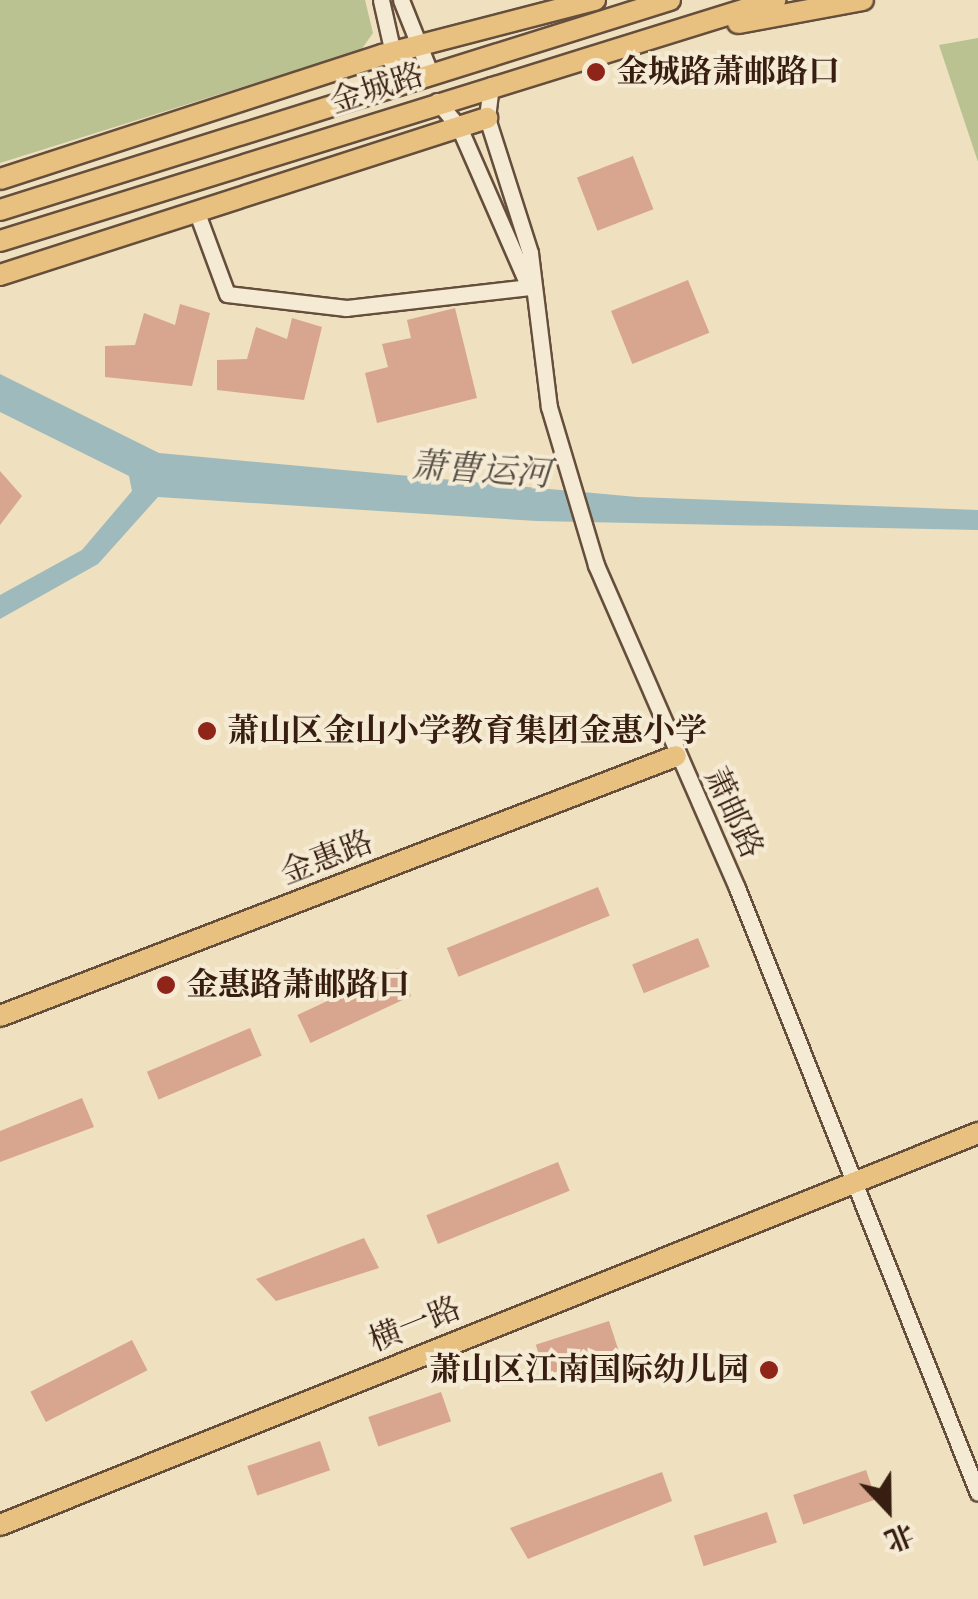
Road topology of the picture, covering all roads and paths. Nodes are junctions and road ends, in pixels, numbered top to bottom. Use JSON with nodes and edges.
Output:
{"nodes":[{"id":1,"x":380,"y":0,"type":"edge"},
{"id":2,"x":401,"y":0,"type":"edge"},
{"id":3,"x":595,"y":0,"type":"edge"},
{"id":4,"x":670,"y":0,"type":"edge"},
{"id":5,"x":775,"y":0,"type":"edge"},
{"id":6,"x":862,"y":0,"type":"edge"},
{"id":7,"x":619,"y":48,"type":"junction"},
{"id":8,"x":411,"y":52,"type":"junction"},
{"id":9,"x":431,"y":75,"type":"junction"},
{"id":10,"x":400,"y":84,"type":"junction"},
{"id":11,"x":492,"y":84,"type":"junction"},
{"id":12,"x":437,"y":101,"type":"junction"},
{"id":13,"x":487,"y":118,"type":"junction"},
{"id":14,"x":459,"y":127,"type":"junction"},
{"id":15,"x":0,"y":179,"type":"edge"},
{"id":16,"x":0,"y":210,"type":"edge"},
{"id":17,"x":196,"y":214,"type":"junction"},
{"id":18,"x":33,"y":231,"type":"junction"},
{"id":19,"x":138,"y":233,"type":"junction"},
{"id":20,"x":0,"y":241,"type":"edge"},
{"id":21,"x":0,"y":275,"type":"edge"},
{"id":22,"x":529,"y":287,"type":"junction"},
{"id":23,"x":676,"y":756,"type":"junction"},
{"id":24,"x":0,"y":1016,"type":"edge"},
{"id":25,"x":978,"y":1133,"type":"edge"},
{"id":26,"x":855,"y":1187,"type":"junction"},
{"id":27,"x":978,"y":1493,"type":"edge"},
{"id":28,"x":0,"y":1525,"type":"edge"}],
"edges":[{"from":1,"to":8,"type":"street"},
{"from":2,"to":8,"type":"street"},
{"from":3,"to":8,"type":"main road","name":"金城路"},
{"from":4,"to":9,"type":"main road","name":"金城路"},
{"from":5,"to":7,"type":"main road","name":"金城路"},
{"from":6,"to":7,"type":"main road"},
{"from":7,"to":11,"type":"main road","name":"金城路"},
{"from":8,"to":9,"type":"street"},
{"from":8,"to":10,"type":"street"},
{"from":8,"to":15,"type":"main road","name":"金城路"},
{"from":9,"to":10,"type":"main road","name":"金城路"},
{"from":10,"to":16,"type":"main road","name":"金城路"},
{"from":11,"to":12,"type":"main road","name":"金城路"},
{"from":11,"to":13,"type":"street","name":"萧邮路"},
{"from":12,"to":14,"type":"street"},
{"from":12,"to":18,"type":"main road","name":"金城路"},
{"from":13,"to":14,"type":"main road","name":"金城路"},
{"from":13,"to":22,"type":"street","name":"萧邮路"},
{"from":14,"to":17,"type":"main road","name":"金城路"},
{"from":14,"to":22,"type":"street"},
{"from":17,"to":19,"type":"main road","name":"金城路"},
{"from":17,"to":22,"type":"street"},
{"from":18,"to":19,"type":"main road"},
{"from":18,"to":20,"type":"main road","name":"金城路"},
{"from":19,"to":21,"type":"main road","name":"金城路"},
{"from":22,"to":23,"type":"street","name":"萧邮路"},
{"from":23,"to":24,"type":"main road","name":"金惠路"},
{"from":23,"to":26,"type":"street","name":"萧邮路"},
{"from":25,"to":26,"type":"main road","name":"横一路"},
{"from":26,"to":27,"type":"street","name":"萧邮路"},
{"from":26,"to":28,"type":"main road","name":"横一路"}]}
